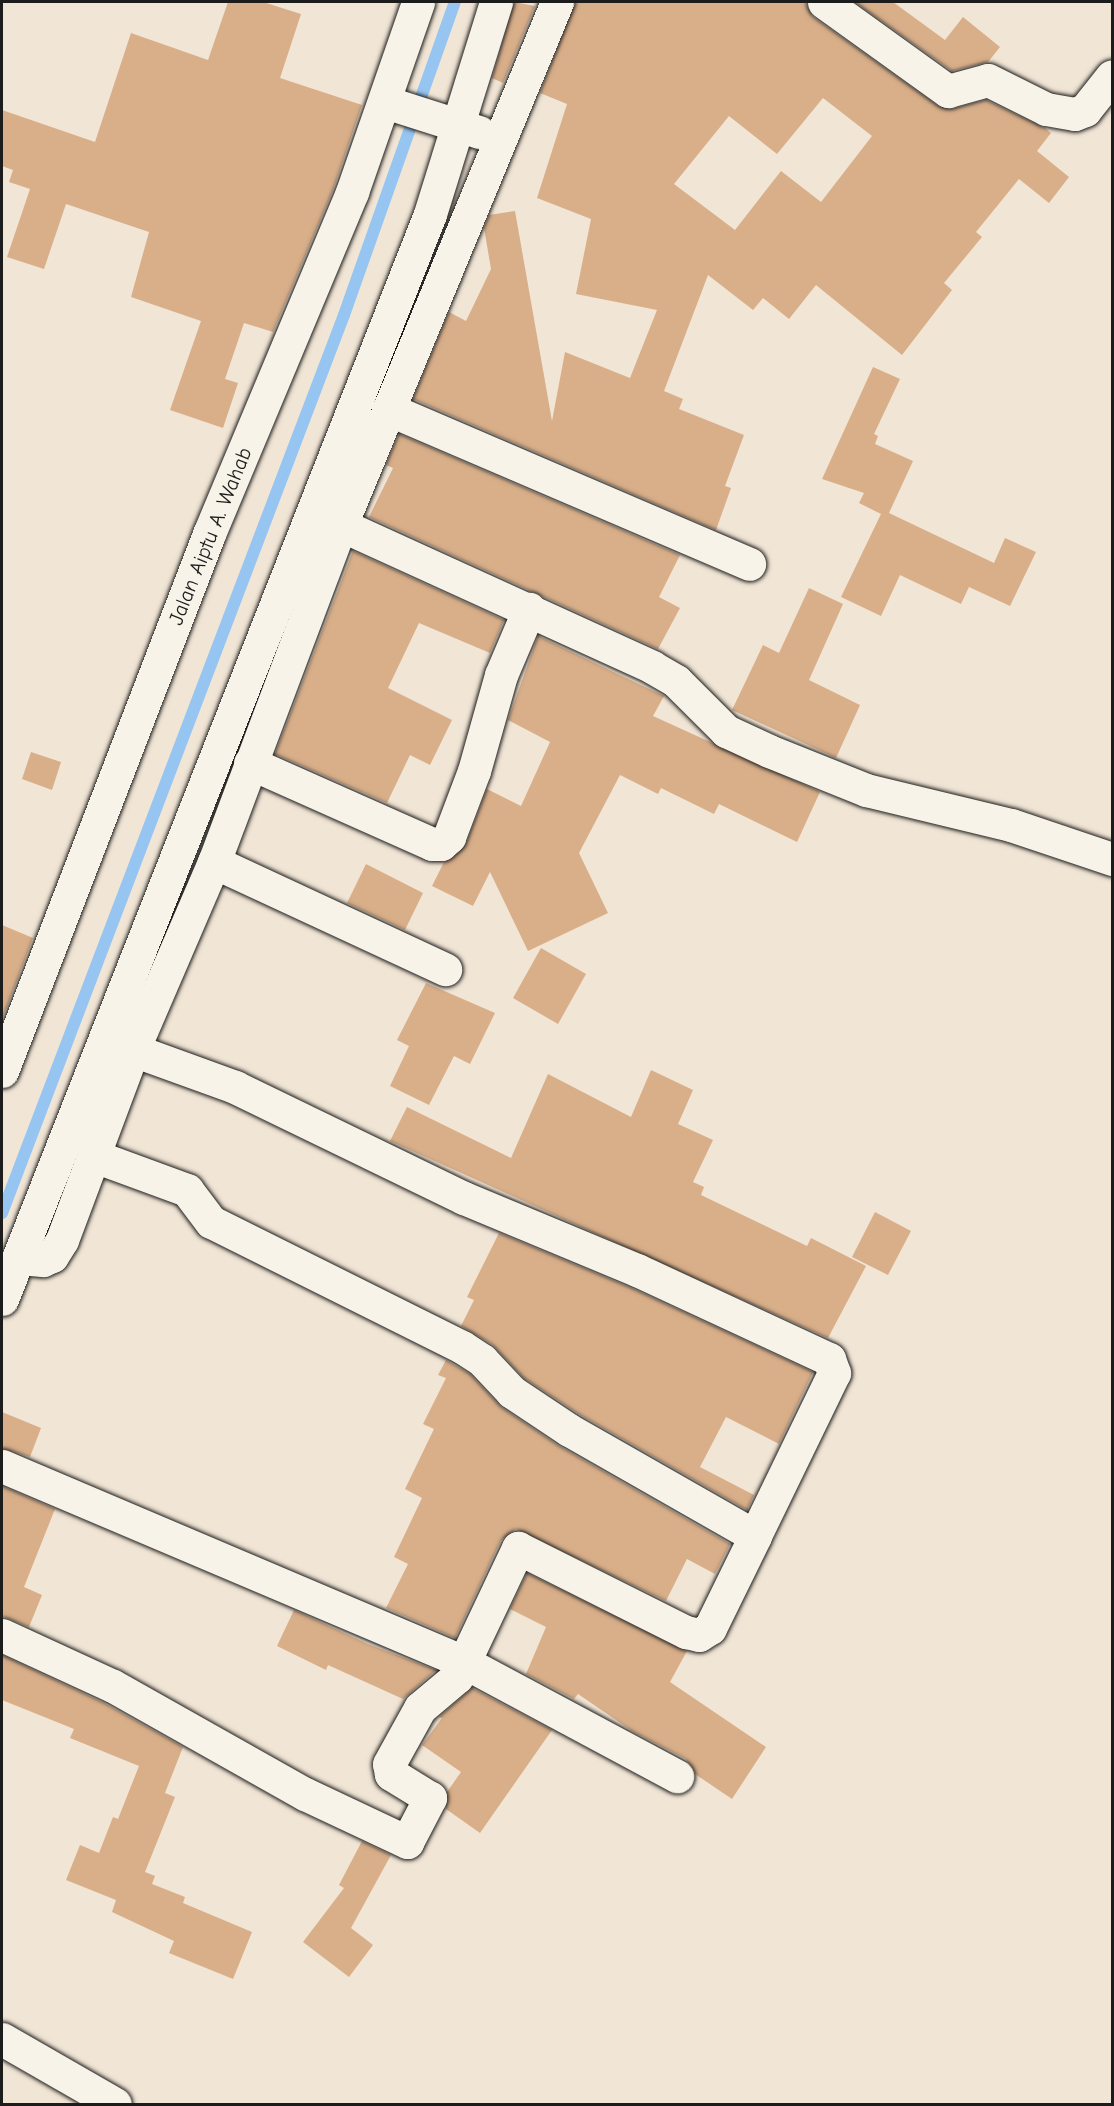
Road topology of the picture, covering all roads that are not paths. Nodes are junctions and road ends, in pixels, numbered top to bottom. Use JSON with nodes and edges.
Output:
{"nodes":[{"id":1,"x":418,"y":2,"type":"edge"},
{"id":2,"x":496,"y":2,"type":"edge"},
{"id":3,"x":557,"y":2,"type":"edge"},
{"id":4,"x":824,"y":2,"type":"edge"},
{"id":5,"x":1113,"y":76,"type":"edge"},
{"id":6,"x":391,"y":104,"type":"junction"},
{"id":7,"x":452,"y":123,"type":"junction"},
{"id":8,"x":498,"y":139,"type":"junction"},
{"id":9,"x":388,"y":409,"type":"junction"},
{"id":10,"x":341,"y":525,"type":"junction"},
{"id":11,"x":749,"y":564,"type":"dead end"},
{"id":12,"x":529,"y":609,"type":"junction"},
{"id":13,"x":250,"y":763,"type":"junction"},
{"id":14,"x":1113,"y":859,"type":"edge"},
{"id":15,"x":214,"y":862,"type":"junction"},
{"id":16,"x":445,"y":969,"type":"dead end"},
{"id":17,"x":133,"y":1050,"type":"junction"},
{"id":18,"x":2,"y":1071,"type":"edge"},
{"id":19,"x":94,"y":1156,"type":"junction"},
{"id":20,"x":18,"y":1258,"type":"junction"},
{"id":21,"x":2,"y":1299,"type":"edge"},
{"id":22,"x":2,"y":1466,"type":"edge"},
{"id":23,"x":755,"y":1536,"type":"junction"},
{"id":24,"x":2,"y":1635,"type":"edge"},
{"id":25,"x":464,"y":1662,"type":"junction"},
{"id":26,"x":676,"y":1776,"type":"dead end"},
{"id":27,"x":2,"y":2039,"type":"edge"},
{"id":28,"x":115,"y":2104,"type":"edge"}],
"edges":[{"from":1,"to":6,"type":"street","name":"Jalan Aiptu A. Wahab"},
{"from":2,"to":7,"type":"street"},
{"from":3,"to":8,"type":"street"},
{"from":4,"to":5,"type":"street"},
{"from":6,"to":7,"type":"street"},
{"from":6,"to":18,"type":"street","name":"Jalan Aiptu A. Wahab"},
{"from":7,"to":8,"type":"street"},
{"from":7,"to":20,"type":"street"},
{"from":8,"to":9,"type":"street"},
{"from":9,"to":10,"type":"street"},
{"from":9,"to":11,"type":"street"},
{"from":10,"to":12,"type":"street"},
{"from":10,"to":13,"type":"street"},
{"from":12,"to":13,"type":"street"},
{"from":12,"to":14,"type":"street"},
{"from":13,"to":15,"type":"street"},
{"from":15,"to":16,"type":"street"},
{"from":15,"to":17,"type":"street"},
{"from":17,"to":19,"type":"street"},
{"from":17,"to":23,"type":"street"},
{"from":19,"to":20,"type":"street"},
{"from":19,"to":23,"type":"street"},
{"from":20,"to":21,"type":"street"},
{"from":22,"to":25,"type":"street"},
{"from":23,"to":25,"type":"street"},
{"from":24,"to":25,"type":"street"},
{"from":25,"to":26,"type":"street"},
{"from":27,"to":28,"type":"street"}]}
